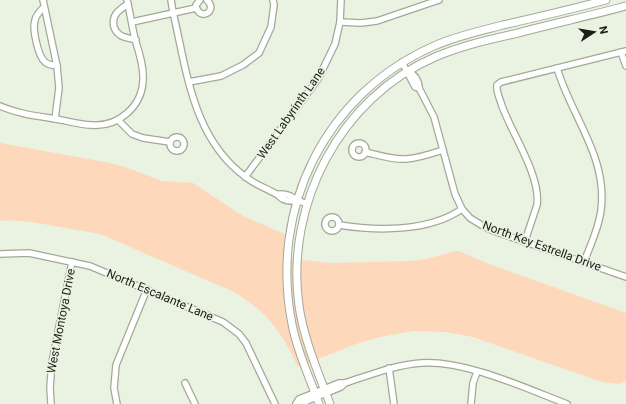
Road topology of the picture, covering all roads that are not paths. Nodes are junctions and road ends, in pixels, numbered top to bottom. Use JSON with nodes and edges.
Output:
{"nodes":[{"id":1,"x":43,"y":0,"type":"edge"},
{"id":2,"x":171,"y":0,"type":"edge"},
{"id":3,"x":200,"y":0,"type":"edge"},
{"id":4,"x":207,"y":0,"type":"edge"},
{"id":5,"x":273,"y":0,"type":"edge"},
{"id":6,"x":341,"y":0,"type":"edge"},
{"id":7,"x":439,"y":0,"type":"edge"},
{"id":8,"x":606,"y":0,"type":"edge"},
{"id":9,"x":432,"y":1,"type":"edge"},
{"id":10,"x":128,"y":2,"type":"edge"},
{"id":11,"x":626,"y":6,"type":"edge"},
{"id":12,"x":44,"y":7,"type":"junction"},
{"id":13,"x":196,"y":8,"type":"junction"},
{"id":14,"x":173,"y":12,"type":"junction"},
{"id":15,"x":132,"y":22,"type":"junction"},
{"id":16,"x":340,"y":22,"type":"junction"},
{"id":17,"x":136,"y":40,"type":"junction"},
{"id":18,"x":624,"y":52,"type":"edge"},
{"id":19,"x":402,"y":62,"type":"junction"},
{"id":20,"x":57,"y":66,"type":"junction"},
{"id":21,"x":626,"y":66,"type":"edge"},
{"id":22,"x":558,"y":68,"type":"junction"},
{"id":23,"x":408,"y":71,"type":"junction"},
{"id":24,"x":189,"y":82,"type":"junction"},
{"id":25,"x":0,"y":106,"type":"edge"},
{"id":26,"x":55,"y":119,"type":"junction"},
{"id":27,"x":118,"y":120,"type":"junction"},
{"id":28,"x":170,"y":142,"type":"dead end"},
{"id":29,"x":443,"y":150,"type":"junction"},
{"id":30,"x":365,"y":152,"type":"dead end"},
{"id":31,"x":245,"y":177,"type":"junction"},
{"id":32,"x":297,"y":201,"type":"junction"},
{"id":33,"x":307,"y":204,"type":"junction"},
{"id":34,"x":462,"y":209,"type":"junction"},
{"id":35,"x":339,"y":225,"type":"dead end"},
{"id":36,"x":525,"y":241,"type":"junction"},
{"id":37,"x":0,"y":254,"type":"edge"},
{"id":38,"x":72,"y":262,"type":"junction"},
{"id":39,"x":584,"y":262,"type":"junction"},
{"id":40,"x":626,"y":277,"type":"edge"},
{"id":41,"x":147,"y":289,"type":"junction"},
{"id":42,"x":389,"y":368,"type":"junction"},
{"id":43,"x":477,"y":372,"type":"junction"},
{"id":44,"x":185,"y":383,"type":"dead end"},
{"id":45,"x":325,"y":391,"type":"junction"},
{"id":46,"x":317,"y":398,"type":"edge"},
{"id":47,"x":51,"y":404,"type":"edge"},
{"id":48,"x":117,"y":404,"type":"edge"},
{"id":49,"x":195,"y":404,"type":"edge"},
{"id":50,"x":275,"y":404,"type":"edge"},
{"id":51,"x":296,"y":404,"type":"edge"},
{"id":52,"x":330,"y":404,"type":"edge"},
{"id":53,"x":394,"y":404,"type":"edge"},
{"id":54,"x":471,"y":404,"type":"edge"},
{"id":55,"x":567,"y":404,"type":"edge"}],
"edges":[{"from":1,"to":12,"type":"street"},
{"from":2,"to":14,"type":"street"},
{"from":3,"to":13,"type":"street"},
{"from":4,"to":13,"type":"street"},
{"from":5,"to":24,"type":"street"},
{"from":6,"to":16,"type":"street","name":"West Labyrinth Lane"},
{"from":7,"to":9,"type":"street"},
{"from":8,"to":19,"type":"street"},
{"from":9,"to":16,"type":"street"},
{"from":10,"to":15,"type":"street"},
{"from":10,"to":17,"type":"street"},
{"from":11,"to":23,"type":"street"},
{"from":12,"to":20,"type":"street"},
{"from":12,"to":20,"type":"street"},
{"from":13,"to":14,"type":"street"},
{"from":14,"to":15,"type":"street"},
{"from":14,"to":24,"type":"street"},
{"from":15,"to":17,"type":"street"},
{"from":16,"to":31,"type":"street","name":"West Labyrinth Lane"},
{"from":17,"to":27,"type":"street"},
{"from":18,"to":21,"type":"street"},
{"from":18,"to":22,"type":"street"},
{"from":19,"to":23,"type":"street"},
{"from":19,"to":32,"type":"street"},
{"from":20,"to":26,"type":"street"},
{"from":22,"to":36,"type":"street"},
{"from":22,"to":39,"type":"street"},
{"from":23,"to":29,"type":"street"},
{"from":23,"to":33,"type":"street"},
{"from":24,"to":31,"type":"street"},
{"from":25,"to":26,"type":"street"},
{"from":26,"to":27,"type":"street"},
{"from":27,"to":28,"type":"street"},
{"from":29,"to":30,"type":"street"},
{"from":29,"to":34,"type":"street"},
{"from":31,"to":32,"type":"street"},
{"from":32,"to":33,"type":"street"},
{"from":32,"to":46,"type":"street"},
{"from":33,"to":45,"type":"street"},
{"from":34,"to":35,"type":"street"},
{"from":34,"to":36,"type":"street","name":"North Key Estrella Drive"},
{"from":36,"to":39,"type":"street","name":"North Key Estrella Drive"},
{"from":37,"to":38,"type":"street","name":"North Escalante Lane"},
{"from":38,"to":41,"type":"street","name":"North Escalante Lane"},
{"from":38,"to":47,"type":"street","name":"West Montoya Drive"},
{"from":39,"to":40,"type":"street","name":"North Key Estrella Drive"},
{"from":41,"to":48,"type":"street"},
{"from":41,"to":50,"type":"street","name":"North Escalante Lane"},
{"from":42,"to":43,"type":"street"},
{"from":42,"to":45,"type":"street"},
{"from":42,"to":53,"type":"street"},
{"from":43,"to":54,"type":"street"},
{"from":43,"to":55,"type":"street"},
{"from":44,"to":49,"type":"street"},
{"from":45,"to":46,"type":"street"},
{"from":45,"to":52,"type":"street"},
{"from":46,"to":51,"type":"street"}]}
